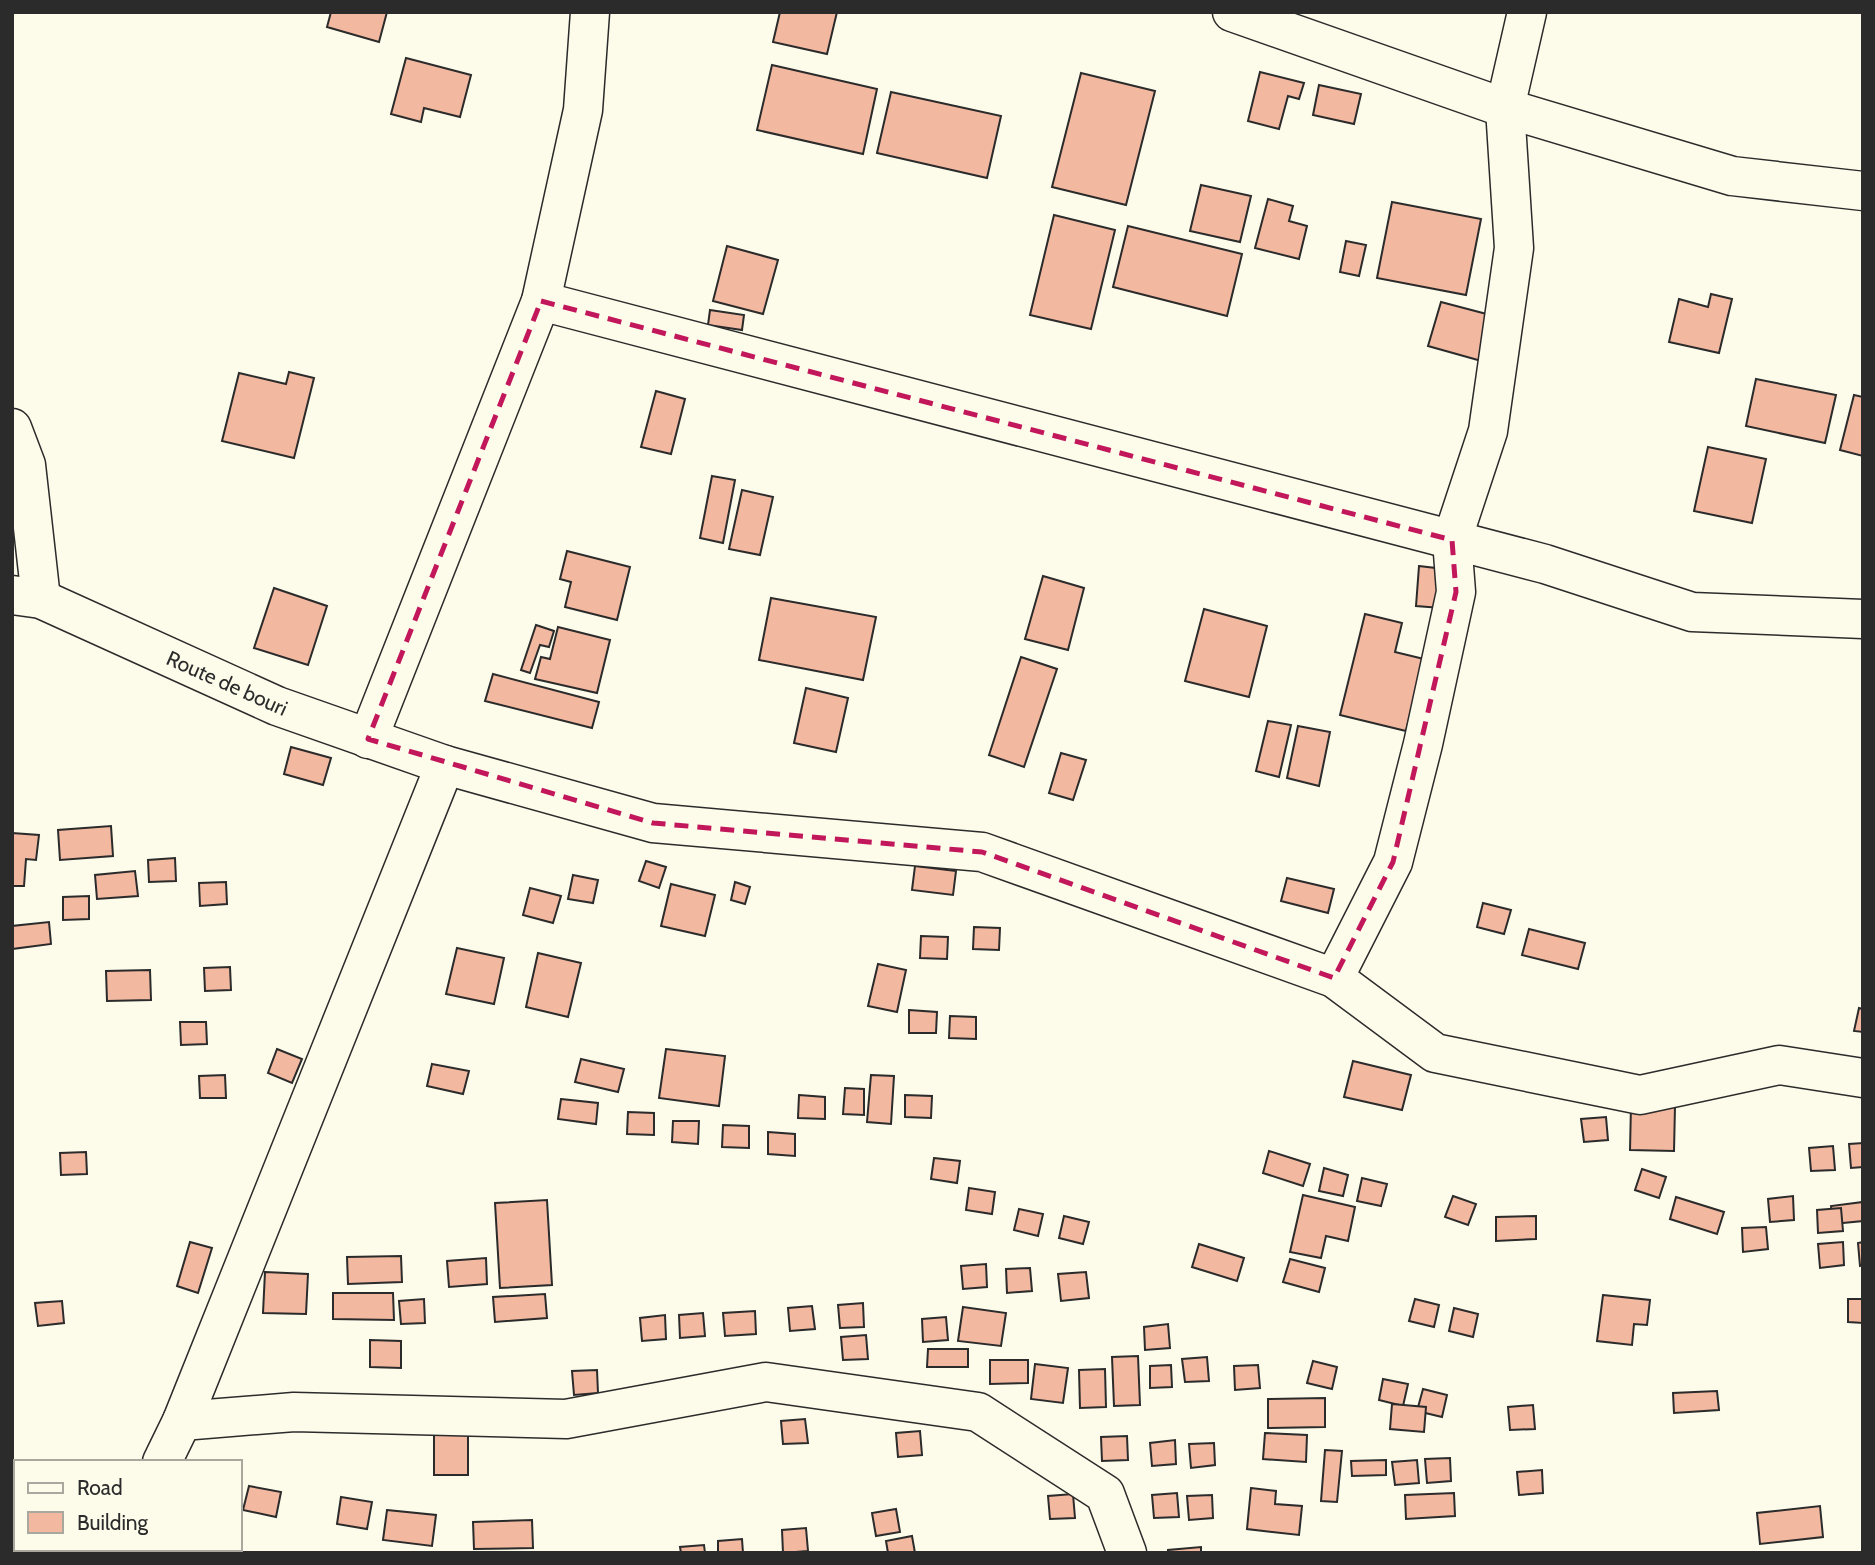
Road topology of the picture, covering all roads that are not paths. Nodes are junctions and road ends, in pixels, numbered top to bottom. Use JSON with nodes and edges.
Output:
{"nodes":[{"id":1,"x":590,"y":12,"type":"edge"},
{"id":2,"x":1232,"y":12,"type":"edge"},
{"id":3,"x":1527,"y":12,"type":"edge"},
{"id":4,"x":1505,"y":108,"type":"junction"},
{"id":5,"x":1863,"y":191,"type":"edge"},
{"id":6,"x":541,"y":301,"type":"junction"},
{"id":7,"x":12,"y":428,"type":"edge"},
{"id":8,"x":1452,"y":540,"type":"junction"},
{"id":9,"x":27,"y":597,"type":"edge"},
{"id":10,"x":1863,"y":619,"type":"edge"},
{"id":11,"x":368,"y":739,"type":"junction"},
{"id":12,"x":445,"y":765,"type":"junction"},
{"id":13,"x":1334,"y":978,"type":"junction"},
{"id":14,"x":1863,"y":1079,"type":"edge"},
{"id":15,"x":182,"y":1421,"type":"junction"},
{"id":16,"x":163,"y":1460,"type":"edge"},
{"id":17,"x":1127,"y":1553,"type":"edge"}],
"edges":[{"from":1,"to":6,"type":"street"},
{"from":2,"to":4,"type":"street"},
{"from":3,"to":4,"type":"street"},
{"from":4,"to":5,"type":"street"},
{"from":4,"to":8,"type":"street"},
{"from":6,"to":8,"type":"street"},
{"from":6,"to":11,"type":"street"},
{"from":7,"to":9,"type":"street"},
{"from":8,"to":10,"type":"street"},
{"from":8,"to":13,"type":"street"},
{"from":9,"to":11,"type":"street","name":"Route de bouri"},
{"from":11,"to":12,"type":"street","name":"Route de bouri"},
{"from":12,"to":13,"type":"street","name":"Route de bouri"},
{"from":12,"to":15,"type":"street"},
{"from":13,"to":14,"type":"street","name":"Route de bouri"},
{"from":15,"to":16,"type":"street"},
{"from":15,"to":17,"type":"street"}]}
